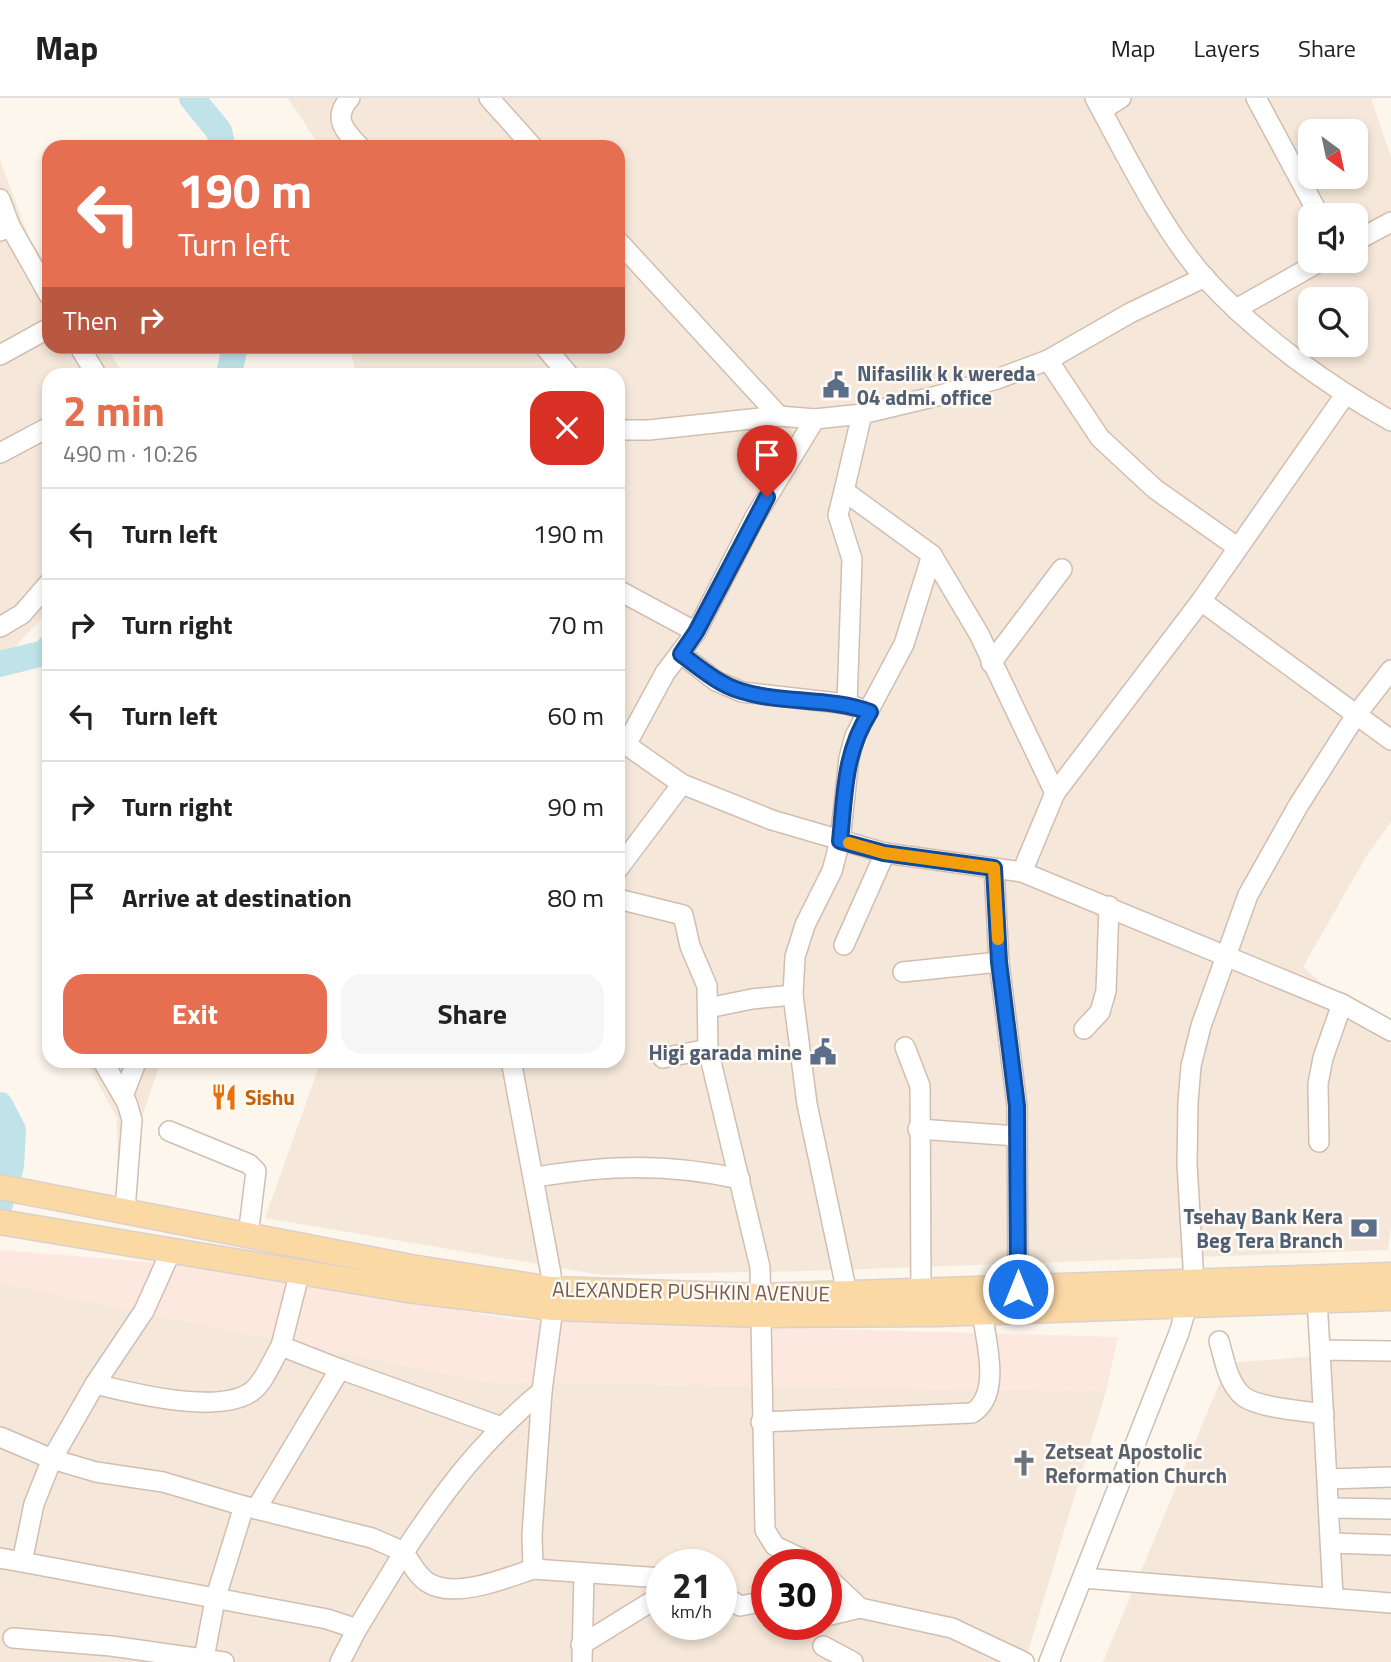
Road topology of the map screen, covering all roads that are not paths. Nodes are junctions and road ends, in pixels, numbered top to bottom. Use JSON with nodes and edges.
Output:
{"nodes":[{"id":1,"x":349,"y":98,"type":"edge"},
{"id":2,"x":489,"y":98,"type":"edge"},
{"id":3,"x":1121,"y":98,"type":"edge"},
{"id":4,"x":1256,"y":98,"type":"edge"},
{"id":5,"x":1099,"y":104,"type":"edge"},
{"id":6,"x":353,"y":140,"type":"edge"},
{"id":7,"x":527,"y":140,"type":"edge"},
{"id":8,"x":0,"y":199,"type":"edge"},
{"id":9,"x":1313,"y":203,"type":"edge"},
{"id":10,"x":1391,"y":222,"type":"edge"},
{"id":11,"x":5,"y":229,"type":"edge"},
{"id":12,"x":1368,"y":234,"type":"edge"},
{"id":13,"x":625,"y":249,"type":"edge"},
{"id":14,"x":1300,"y":273,"type":"edge"},
{"id":15,"x":1205,"y":277,"type":"junction"},
{"id":16,"x":42,"y":284,"type":"edge"},
{"id":17,"x":1236,"y":309,"type":"junction"},
{"id":18,"x":42,"y":332,"type":"edge"},
{"id":19,"x":551,"y":354,"type":"edge"},
{"id":20,"x":0,"y":355,"type":"edge"},
{"id":21,"x":1048,"y":360,"type":"junction"},
{"id":22,"x":563,"y":368,"type":"edge"},
{"id":23,"x":1345,"y":395,"type":"junction"},
{"id":24,"x":862,"y":414,"type":"junction"},
{"id":25,"x":779,"y":416,"type":"junction"},
{"id":26,"x":815,"y":419,"type":"junction"},
{"id":27,"x":1391,"y":421,"type":"edge"},
{"id":28,"x":625,"y":430,"type":"edge"},
{"id":29,"x":42,"y":431,"type":"edge"},
{"id":30,"x":0,"y":453,"type":"edge"},
{"id":31,"x":844,"y":491,"type":"junction"},
{"id":32,"x":1237,"y":547,"type":"junction"},
{"id":33,"x":932,"y":555,"type":"junction"},
{"id":34,"x":1062,"y":569,"type":"dead end"},
{"id":35,"x":42,"y":591,"type":"edge"},
{"id":36,"x":625,"y":594,"type":"edge"},
{"id":37,"x":1201,"y":601,"type":"junction"},
{"id":38,"x":0,"y":627,"type":"edge"},
{"id":39,"x":696,"y":632,"type":"junction"},
{"id":40,"x":681,"y":654,"type":"junction"},
{"id":41,"x":991,"y":663,"type":"junction"},
{"id":42,"x":1391,"y":670,"type":"edge"},
{"id":43,"x":847,"y":704,"type":"junction"},
{"id":44,"x":870,"y":712,"type":"junction"},
{"id":45,"x":1356,"y":715,"type":"junction"},
{"id":46,"x":625,"y":737,"type":"edge"},
{"id":47,"x":1391,"y":740,"type":"edge"},
{"id":48,"x":625,"y":744,"type":"edge"},
{"id":49,"x":682,"y":784,"type":"junction"},
{"id":50,"x":1055,"y":793,"type":"junction"},
{"id":51,"x":840,"y":841,"type":"junction"},
{"id":52,"x":884,"y":853,"type":"junction"},
{"id":53,"x":625,"y":860,"type":"edge"},
{"id":54,"x":994,"y":868,"type":"junction"},
{"id":55,"x":1022,"y":872,"type":"junction"},
{"id":56,"x":625,"y":901,"type":"edge"},
{"id":57,"x":1109,"y":906,"type":"junction"},
{"id":58,"x":844,"y":945,"type":"dead end"},
{"id":59,"x":1224,"y":954,"type":"junction"},
{"id":60,"x":999,"y":962,"type":"junction"},
{"id":61,"x":903,"y":972,"type":"dead end"},
{"id":62,"x":793,"y":995,"type":"junction"},
{"id":63,"x":1342,"y":1004,"type":"junction"},
{"id":64,"x":708,"y":1008,"type":"junction"},
{"id":65,"x":1084,"y":1029,"type":"dead end"},
{"id":66,"x":1391,"y":1031,"type":"edge"},
{"id":67,"x":905,"y":1047,"type":"dead end"},
{"id":68,"x":708,"y":1049,"type":"junction"},
{"id":69,"x":663,"y":1058,"type":"dead end"},
{"id":70,"x":106,"y":1068,"type":"edge"},
{"id":71,"x":134,"y":1068,"type":"edge"},
{"id":72,"x":514,"y":1068,"type":"edge"},
{"id":73,"x":122,"y":1096,"type":"junction"},
{"id":74,"x":918,"y":1129,"type":"junction"},
{"id":75,"x":169,"y":1131,"type":"dead end"},
{"id":76,"x":1017,"y":1136,"type":"junction"},
{"id":77,"x":1319,"y":1142,"type":"dead end"},
{"id":78,"x":536,"y":1177,"type":"junction"},
{"id":79,"x":740,"y":1179,"type":"junction"},
{"id":80,"x":0,"y":1187,"type":"edge"},
{"id":81,"x":125,"y":1210,"type":"junction"},
{"id":82,"x":0,"y":1222,"type":"edge"},
{"id":83,"x":248,"y":1236,"type":"junction"},
{"id":84,"x":171,"y":1251,"type":"junction"},
{"id":85,"x":300,"y":1271,"type":"junction"},
{"id":86,"x":1391,"y":1275,"type":"edge"},
{"id":87,"x":1018,"y":1289,"type":"junction"},
{"id":88,"x":1190,"y":1292,"type":"junction"},
{"id":89,"x":847,"y":1293,"type":"junction"},
{"id":90,"x":552,"y":1298,"type":"junction"},
{"id":91,"x":1391,"y":1298,"type":"edge"},
{"id":92,"x":932,"y":1299,"type":"junction"},
{"id":93,"x":1317,"y":1300,"type":"junction"},
{"id":94,"x":761,"y":1305,"type":"junction"},
{"id":95,"x":982,"y":1312,"type":"junction"},
{"id":96,"x":1219,"y":1341,"type":"dead end"},
{"id":97,"x":281,"y":1346,"type":"junction"},
{"id":98,"x":1320,"y":1350,"type":"junction"},
{"id":99,"x":1391,"y":1351,"type":"edge"},
{"id":100,"x":340,"y":1369,"type":"junction"},
{"id":101,"x":95,"y":1384,"type":"junction"},
{"id":102,"x":542,"y":1391,"type":"junction"},
{"id":103,"x":1324,"y":1414,"type":"junction"},
{"id":104,"x":761,"y":1422,"type":"junction"},
{"id":105,"x":499,"y":1426,"type":"junction"},
{"id":106,"x":0,"y":1437,"type":"edge"},
{"id":107,"x":52,"y":1459,"type":"junction"},
{"id":108,"x":1391,"y":1477,"type":"edge"},
{"id":109,"x":1328,"y":1479,"type":"junction"},
{"id":110,"x":250,"y":1508,"type":"junction"},
{"id":111,"x":1329,"y":1508,"type":"junction"},
{"id":112,"x":1391,"y":1509,"type":"edge"},
{"id":113,"x":1332,"y":1543,"type":"junction"},
{"id":114,"x":1391,"y":1545,"type":"edge"},
{"id":115,"x":781,"y":1549,"type":"edge"},
{"id":116,"x":404,"y":1552,"type":"junction"},
{"id":117,"x":0,"y":1558,"type":"edge"},
{"id":118,"x":22,"y":1562,"type":"junction"},
{"id":119,"x":533,"y":1569,"type":"junction"},
{"id":120,"x":584,"y":1574,"type":"junction"},
{"id":121,"x":646,"y":1577,"type":"edge"},
{"id":122,"x":1083,"y":1578,"type":"junction"},
{"id":123,"x":842,"y":1591,"type":"edge"},
{"id":124,"x":1333,"y":1596,"type":"junction"},
{"id":125,"x":215,"y":1600,"type":"junction"},
{"id":126,"x":1391,"y":1603,"type":"edge"},
{"id":127,"x":646,"y":1607,"type":"edge"},
{"id":128,"x":860,"y":1608,"type":"junction"},
{"id":129,"x":842,"y":1612,"type":"edge"},
{"id":130,"x":357,"y":1629,"type":"junction"},
{"id":131,"x":13,"y":1638,"type":"dead end"},
{"id":132,"x":823,"y":1646,"type":"dead end"},
{"id":133,"x":582,"y":1654,"type":"edge"},
{"id":134,"x":204,"y":1658,"type":"junction"},
{"id":135,"x":224,"y":1662,"type":"edge"},
{"id":136,"x":340,"y":1662,"type":"edge"},
{"id":137,"x":853,"y":1662,"type":"edge"},
{"id":138,"x":1024,"y":1662,"type":"edge"},
{"id":139,"x":1049,"y":1662,"type":"edge"}],
"edges":[{"from":1,"to":6,"type":"street"},
{"from":2,"to":7,"type":"street"},
{"from":3,"to":5,"type":"street"},
{"from":4,"to":9,"type":"street"},
{"from":5,"to":15,"type":"street"},
{"from":8,"to":11,"type":"street"},
{"from":10,"to":12,"type":"street"},
{"from":11,"to":16,"type":"street"},
{"from":13,"to":25,"type":"street"},
{"from":14,"to":17,"type":"street"},
{"from":15,"to":17,"type":"street"},
{"from":15,"to":21,"type":"street"},
{"from":17,"to":23,"type":"street"},
{"from":18,"to":20,"type":"street"},
{"from":19,"to":22,"type":"street"},
{"from":21,"to":24,"type":"street"},
{"from":21,"to":32,"type":"street"},
{"from":23,"to":27,"type":"street"},
{"from":23,"to":32,"type":"street"},
{"from":24,"to":26,"type":"street"},
{"from":24,"to":31,"type":"street"},
{"from":25,"to":26,"type":"street"},
{"from":25,"to":28,"type":"street"},
{"from":26,"to":39,"type":"street"},
{"from":29,"to":30,"type":"street"},
{"from":31,"to":33,"type":"street"},
{"from":31,"to":43,"type":"street"},
{"from":32,"to":37,"type":"street"},
{"from":33,"to":41,"type":"street"},
{"from":33,"to":44,"type":"street"},
{"from":34,"to":41,"type":"street"},
{"from":35,"to":38,"type":"street"},
{"from":36,"to":39,"type":"street"},
{"from":37,"to":45,"type":"street"},
{"from":37,"to":50,"type":"street"},
{"from":39,"to":40,"type":"street"},
{"from":40,"to":43,"type":"street"},
{"from":40,"to":46,"type":"street"},
{"from":41,"to":50,"type":"street"},
{"from":42,"to":45,"type":"street"},
{"from":43,"to":44,"type":"street"},
{"from":44,"to":51,"type":"street"},
{"from":45,"to":47,"type":"street"},
{"from":45,"to":59,"type":"street"},
{"from":48,"to":49,"type":"street"},
{"from":49,"to":51,"type":"street"},
{"from":49,"to":53,"type":"street"},
{"from":50,"to":55,"type":"street"},
{"from":51,"to":52,"type":"street"},
{"from":51,"to":62,"type":"street"},
{"from":52,"to":54,"type":"street"},
{"from":52,"to":58,"type":"street"},
{"from":54,"to":55,"type":"street"},
{"from":54,"to":60,"type":"street"},
{"from":55,"to":57,"type":"street"},
{"from":56,"to":64,"type":"street"},
{"from":57,"to":59,"type":"street"},
{"from":57,"to":65,"type":"street"},
{"from":59,"to":63,"type":"street"},
{"from":59,"to":88,"type":"street"},
{"from":60,"to":61,"type":"street"},
{"from":60,"to":76,"type":"street"},
{"from":62,"to":64,"type":"street"},
{"from":62,"to":89,"type":"street"},
{"from":63,"to":66,"type":"street"},
{"from":63,"to":77,"type":"street"},
{"from":64,"to":68,"type":"street"},
{"from":67,"to":74,"type":"street"},
{"from":68,"to":69,"type":"street"},
{"from":68,"to":79,"type":"street"},
{"from":70,"to":73,"type":"street"},
{"from":71,"to":73,"type":"street"},
{"from":72,"to":78,"type":"street"},
{"from":73,"to":81,"type":"street"},
{"from":74,"to":76,"type":"street"},
{"from":74,"to":92,"type":"street"},
{"from":75,"to":83,"type":"street"},
{"from":76,"to":87,"type":"street"},
{"from":78,"to":79,"type":"street"},
{"from":78,"to":90,"type":"street"},
{"from":79,"to":94,"type":"street"},
{"from":80,"to":81,"type":"main road","name":"ALEXANDER PUSHKIN AVENUE"},
{"from":81,"to":83,"type":"main road","name":"ALEXANDER PUSHKIN AVENUE"},
{"from":82,"to":84,"type":"main road","name":"ALEXANDER PUSHKIN AVENUE"},
{"from":83,"to":90,"type":"main road","name":"ALEXANDER PUSHKIN AVENUE"},
{"from":84,"to":85,"type":"main road","name":"ALEXANDER PUSHKIN AVENUE"},
{"from":84,"to":101,"type":"street"},
{"from":85,"to":90,"type":"main road","name":"ALEXANDER PUSHKIN AVENUE"},
{"from":85,"to":97,"type":"street"},
{"from":86,"to":88,"type":"main road","name":"ALEXANDER PUSHKIN AVENUE"},
{"from":87,"to":88,"type":"main road","name":"ALEXANDER PUSHKIN AVENUE"},
{"from":87,"to":92,"type":"main road","name":"ALEXANDER PUSHKIN AVENUE"},
{"from":88,"to":93,"type":"main road","name":"ALEXANDER PUSHKIN AVENUE"},
{"from":88,"to":95,"type":"main road","name":"ALEXANDER PUSHKIN AVENUE"},
{"from":88,"to":122,"type":"street"},
{"from":89,"to":92,"type":"main road","name":"ALEXANDER PUSHKIN AVENUE"},
{"from":89,"to":94,"type":"main road","name":"ALEXANDER PUSHKIN AVENUE"},
{"from":90,"to":94,"type":"main road","name":"ALEXANDER PUSHKIN AVENUE"},
{"from":90,"to":102,"type":"street"},
{"from":91,"to":93,"type":"main road","name":"ALEXANDER PUSHKIN AVENUE"},
{"from":92,"to":94,"type":"main road","name":"ALEXANDER PUSHKIN AVENUE"},
{"from":92,"to":95,"type":"main road","name":"ALEXANDER PUSHKIN AVENUE"},
{"from":93,"to":98,"type":"street"},
{"from":94,"to":104,"type":"street"},
{"from":95,"to":104,"type":"street"},
{"from":96,"to":103,"type":"street"},
{"from":97,"to":100,"type":"street"},
{"from":97,"to":101,"type":"street"},
{"from":98,"to":99,"type":"street"},
{"from":98,"to":103,"type":"street"},
{"from":100,"to":105,"type":"street"},
{"from":100,"to":110,"type":"street"},
{"from":101,"to":107,"type":"street"},
{"from":102,"to":105,"type":"street"},
{"from":102,"to":119,"type":"street"},
{"from":103,"to":109,"type":"street"},
{"from":104,"to":115,"type":"street"},
{"from":105,"to":116,"type":"street"},
{"from":106,"to":107,"type":"street"},
{"from":107,"to":110,"type":"street"},
{"from":107,"to":118,"type":"street"},
{"from":108,"to":109,"type":"street"},
{"from":109,"to":111,"type":"street"},
{"from":110,"to":116,"type":"street"},
{"from":110,"to":125,"type":"street"},
{"from":111,"to":112,"type":"street"},
{"from":111,"to":113,"type":"street"},
{"from":113,"to":114,"type":"street"},
{"from":113,"to":124,"type":"street"},
{"from":116,"to":119,"type":"street"},
{"from":116,"to":130,"type":"street"},
{"from":117,"to":118,"type":"street"},
{"from":118,"to":125,"type":"street"},
{"from":119,"to":120,"type":"street"},
{"from":120,"to":121,"type":"street"},
{"from":120,"to":133,"type":"street"},
{"from":122,"to":124,"type":"street"},
{"from":122,"to":139,"type":"street"},
{"from":123,"to":128,"type":"street"},
{"from":124,"to":126,"type":"street"},
{"from":125,"to":130,"type":"street"},
{"from":125,"to":134,"type":"street"},
{"from":127,"to":133,"type":"street"},
{"from":128,"to":129,"type":"street"},
{"from":128,"to":138,"type":"street"},
{"from":130,"to":136,"type":"street"},
{"from":131,"to":134,"type":"street"},
{"from":132,"to":137,"type":"street"},
{"from":134,"to":135,"type":"street"}]}
